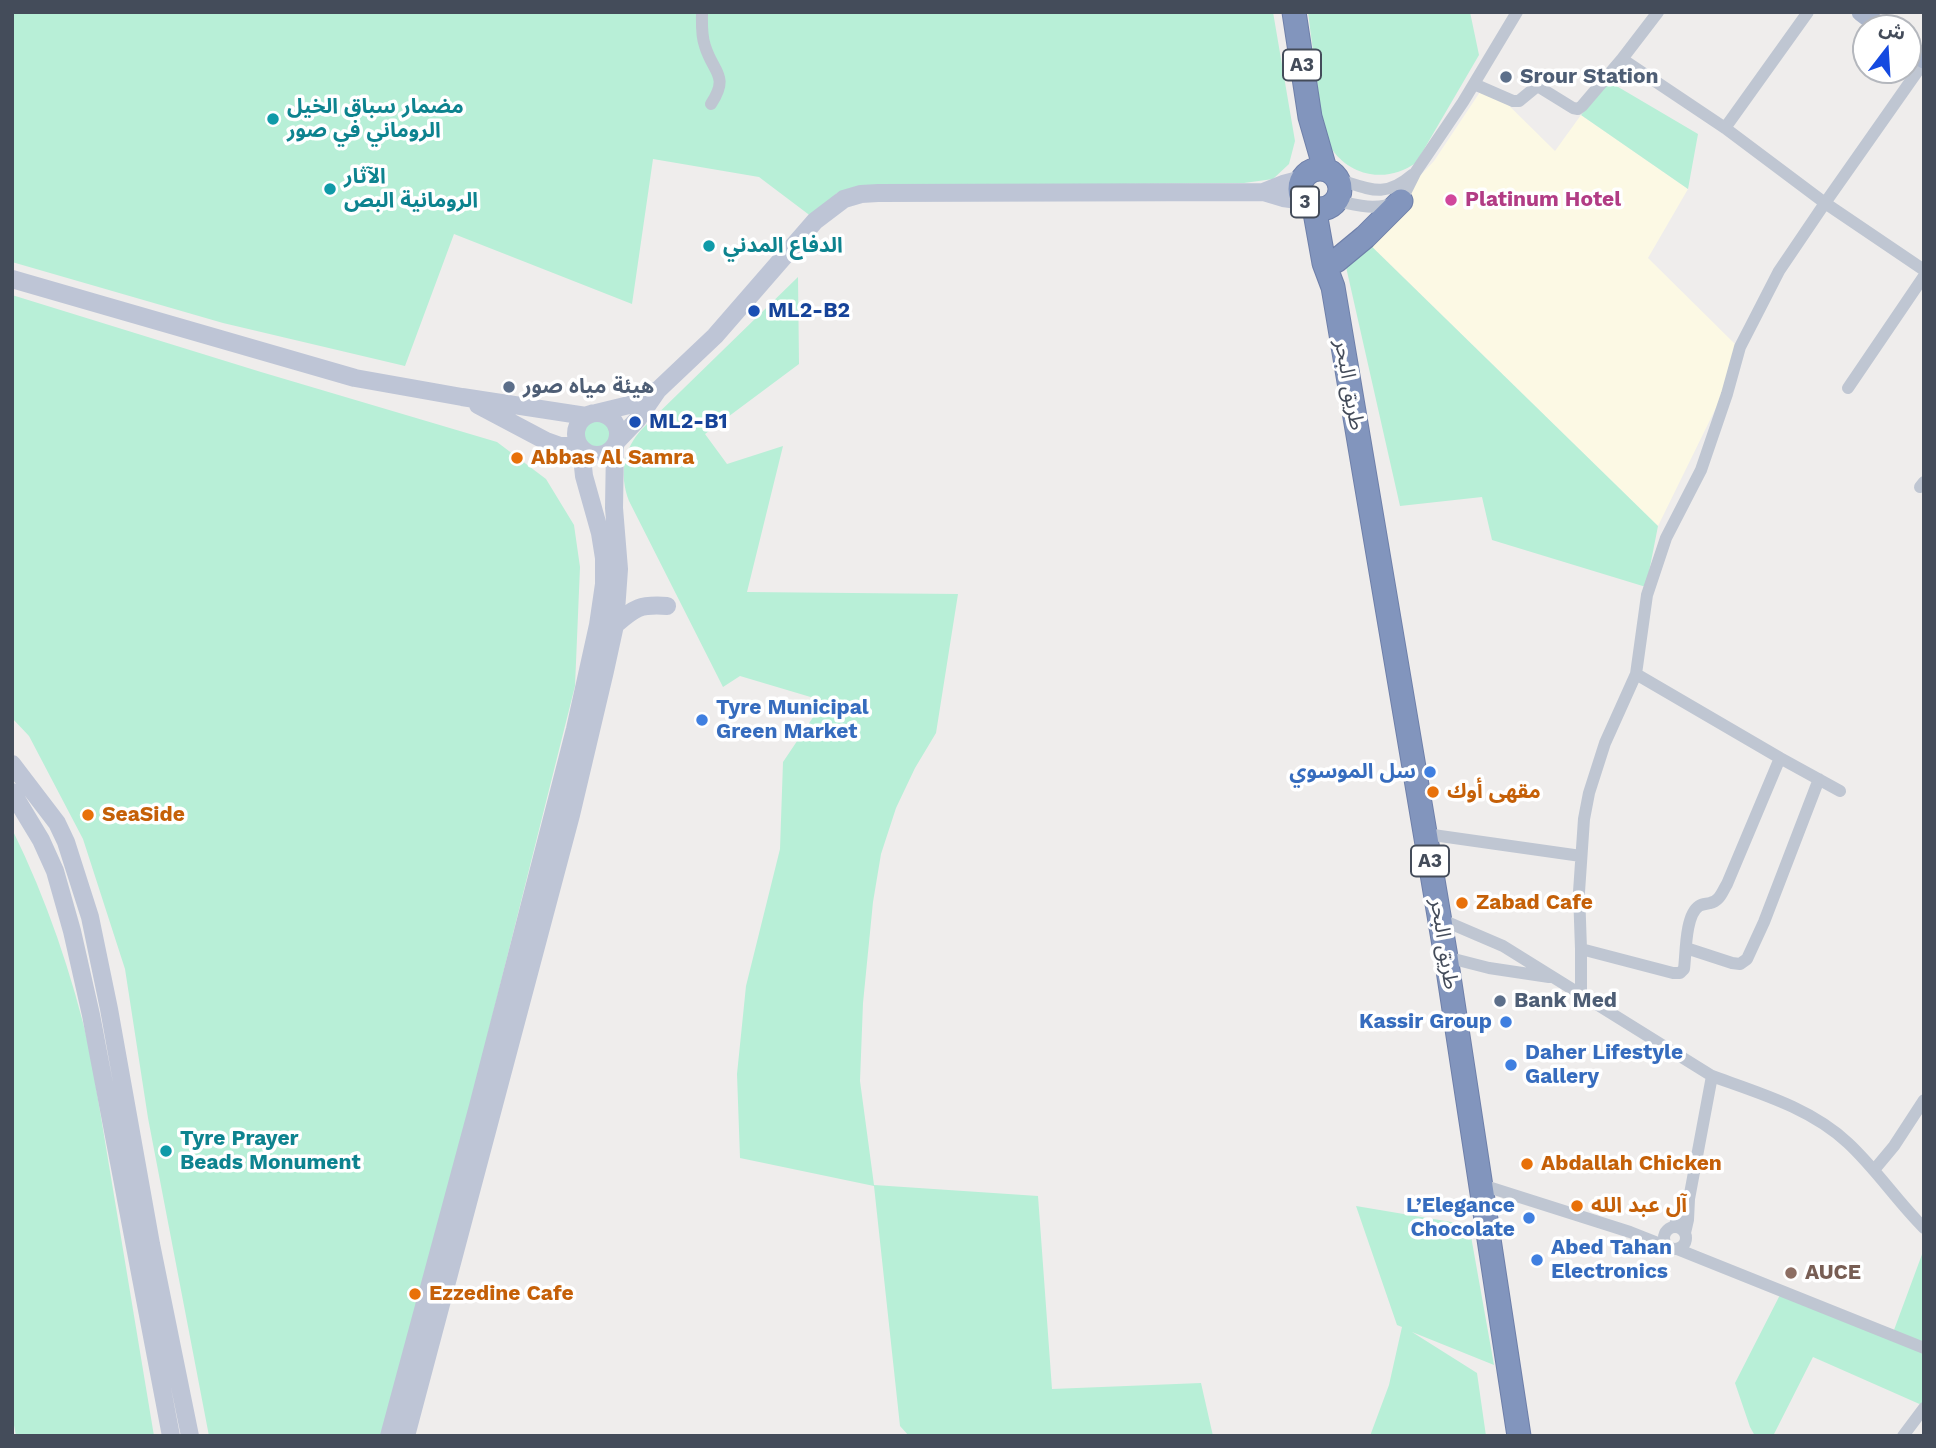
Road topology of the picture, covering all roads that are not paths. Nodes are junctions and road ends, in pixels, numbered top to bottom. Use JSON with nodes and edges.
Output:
{"nodes":[{"id":1,"x":702,"y":12,"type":"edge"},
{"id":2,"x":1294,"y":12,"type":"edge"},
{"id":3,"x":1517,"y":12,"type":"edge"},
{"id":4,"x":1658,"y":12,"type":"edge"},
{"id":5,"x":1808,"y":12,"type":"edge"},
{"id":6,"x":1622,"y":59,"type":"junction"},
{"id":7,"x":1924,"y":61,"type":"edge"},
{"id":8,"x":1474,"y":84,"type":"junction"},
{"id":9,"x":711,"y":104,"type":"dead end"},
{"id":10,"x":1725,"y":128,"type":"junction"},
{"id":11,"x":1415,"y":173,"type":"junction"},
{"id":12,"x":1319,"y":190,"type":"junction"},
{"id":13,"x":1401,"y":201,"type":"junction"},
{"id":14,"x":1825,"y":203,"type":"junction"},
{"id":15,"x":1336,"y":261,"type":"junction"},
{"id":16,"x":1924,"y":270,"type":"edge"},
{"id":17,"x":1924,"y":276,"type":"edge"},
{"id":18,"x":12,"y":279,"type":"edge"},
{"id":19,"x":1333,"y":287,"type":"junction"},
{"id":20,"x":1848,"y":388,"type":"dead end"},
{"id":21,"x":657,"y":390,"type":"junction"},
{"id":22,"x":462,"y":397,"type":"junction"},
{"id":23,"x":591,"y":414,"type":"junction"},
{"id":24,"x":616,"y":443,"type":"junction"},
{"id":25,"x":580,"y":447,"type":"junction"},
{"id":26,"x":667,"y":606,"type":"dead end"},
{"id":27,"x":615,"y":625,"type":"junction"},
{"id":28,"x":597,"y":669,"type":"junction"},
{"id":29,"x":1636,"y":674,"type":"junction"},
{"id":30,"x":1780,"y":758,"type":"junction"},
{"id":31,"x":12,"y":764,"type":"edge"},
{"id":32,"x":1819,"y":779,"type":"junction"},
{"id":33,"x":1840,"y":791,"type":"dead end"},
{"id":34,"x":12,"y":792,"type":"edge"},
{"id":35,"x":1426,"y":834,"type":"junction"},
{"id":36,"x":1581,"y":856,"type":"junction"},
{"id":37,"x":1440,"y":919,"type":"junction"},
{"id":38,"x":1686,"y":948,"type":"junction"},
{"id":39,"x":1581,"y":949,"type":"junction"},
{"id":40,"x":1447,"y":957,"type":"junction"},
{"id":41,"x":1555,"y":977,"type":"junction"},
{"id":42,"x":1581,"y":996,"type":"junction"},
{"id":43,"x":1712,"y":1076,"type":"junction"},
{"id":44,"x":1924,"y":1100,"type":"edge"},
{"id":45,"x":1874,"y":1170,"type":"junction"},
{"id":46,"x":1482,"y":1185,"type":"junction"},
{"id":47,"x":1924,"y":1228,"type":"edge"},
{"id":48,"x":1630,"y":1231,"type":"junction"},
{"id":49,"x":1679,"y":1231,"type":"junction"},
{"id":50,"x":1673,"y":1248,"type":"junction"},
{"id":51,"x":1712,"y":1263,"type":"junction"},
{"id":52,"x":1924,"y":1348,"type":"edge"},
{"id":53,"x":1924,"y":1408,"type":"edge"},
{"id":54,"x":171,"y":1436,"type":"edge"},
{"id":55,"x":190,"y":1436,"type":"edge"},
{"id":56,"x":389,"y":1436,"type":"edge"},
{"id":57,"x":406,"y":1436,"type":"edge"},
{"id":58,"x":1518,"y":1436,"type":"edge"},
{"id":59,"x":1903,"y":1436,"type":"edge"}],
"edges":[{"from":1,"to":9,"type":"street"},
{"from":2,"to":12,"type":"highway","name":"طريق البحر","number":"A3"},
{"from":3,"to":8,"type":"street"},
{"from":4,"to":6,"type":"street"},
{"from":5,"to":10,"type":"street"},
{"from":6,"to":8,"type":"street"},
{"from":6,"to":10,"type":"street"},
{"from":7,"to":14,"type":"street"},
{"from":8,"to":11,"type":"street"},
{"from":10,"to":14,"type":"street"},
{"from":11,"to":12,"type":"street"},
{"from":11,"to":13,"type":"street"},
{"from":12,"to":13,"type":"street"},
{"from":12,"to":15,"type":"highway","name":"طريق البحر","number":"A3"},
{"from":12,"to":19,"type":"highway","name":"طريق البحر","number":"A3"},
{"from":12,"to":21,"type":"main road"},
{"from":13,"to":15,"type":"highway"},
{"from":14,"to":16,"type":"street"},
{"from":14,"to":29,"type":"street"},
{"from":15,"to":19,"type":"highway","name":"طريق البحر","number":"A3"},
{"from":17,"to":20,"type":"street"},
{"from":18,"to":22,"type":"main road"},
{"from":19,"to":35,"type":"highway","name":"طريق البحر","number":"A3"},
{"from":21,"to":23,"type":"main road"},
{"from":21,"to":24,"type":"main road"},
{"from":22,"to":23,"type":"main road"},
{"from":22,"to":25,"type":"main road"},
{"from":23,"to":24,"type":"main road"},
{"from":23,"to":25,"type":"main road"},
{"from":24,"to":25,"type":"main road"},
{"from":24,"to":27,"type":"main road"},
{"from":25,"to":28,"type":"main road"},
{"from":26,"to":27,"type":"main road"},
{"from":27,"to":28,"type":"main road"},
{"from":28,"to":56,"type":"main road"},
{"from":28,"to":57,"type":"main road"},
{"from":29,"to":30,"type":"street"},
{"from":29,"to":36,"type":"street"},
{"from":30,"to":32,"type":"street"},
{"from":30,"to":38,"type":"street"},
{"from":31,"to":55,"type":"main road"},
{"from":32,"to":33,"type":"street"},
{"from":32,"to":38,"type":"street"},
{"from":34,"to":54,"type":"main road"},
{"from":35,"to":36,"type":"street"},
{"from":35,"to":37,"type":"highway","name":"طريق البحر","number":"A3"},
{"from":36,"to":39,"type":"street"},
{"from":37,"to":40,"type":"highway","name":"طريق البحر","number":"A3"},
{"from":37,"to":41,"type":"street"},
{"from":38,"to":39,"type":"street"},
{"from":39,"to":42,"type":"street"},
{"from":40,"to":41,"type":"street"},
{"from":40,"to":46,"type":"highway","name":"طريق البحر","number":"A3"},
{"from":41,"to":42,"type":"street"},
{"from":42,"to":43,"type":"street"},
{"from":43,"to":45,"type":"street"},
{"from":43,"to":49,"type":"street"},
{"from":44,"to":45,"type":"street"},
{"from":45,"to":47,"type":"street"},
{"from":46,"to":48,"type":"street"},
{"from":46,"to":58,"type":"highway","name":"طريق البحر","number":"A3"},
{"from":48,"to":49,"type":"street"},
{"from":48,"to":50,"type":"street"},
{"from":49,"to":50,"type":"street"},
{"from":49,"to":50,"type":"street"},
{"from":49,"to":51,"type":"street"},
{"from":50,"to":51,"type":"street"},
{"from":51,"to":52,"type":"street"},
{"from":53,"to":59,"type":"street"}]}
